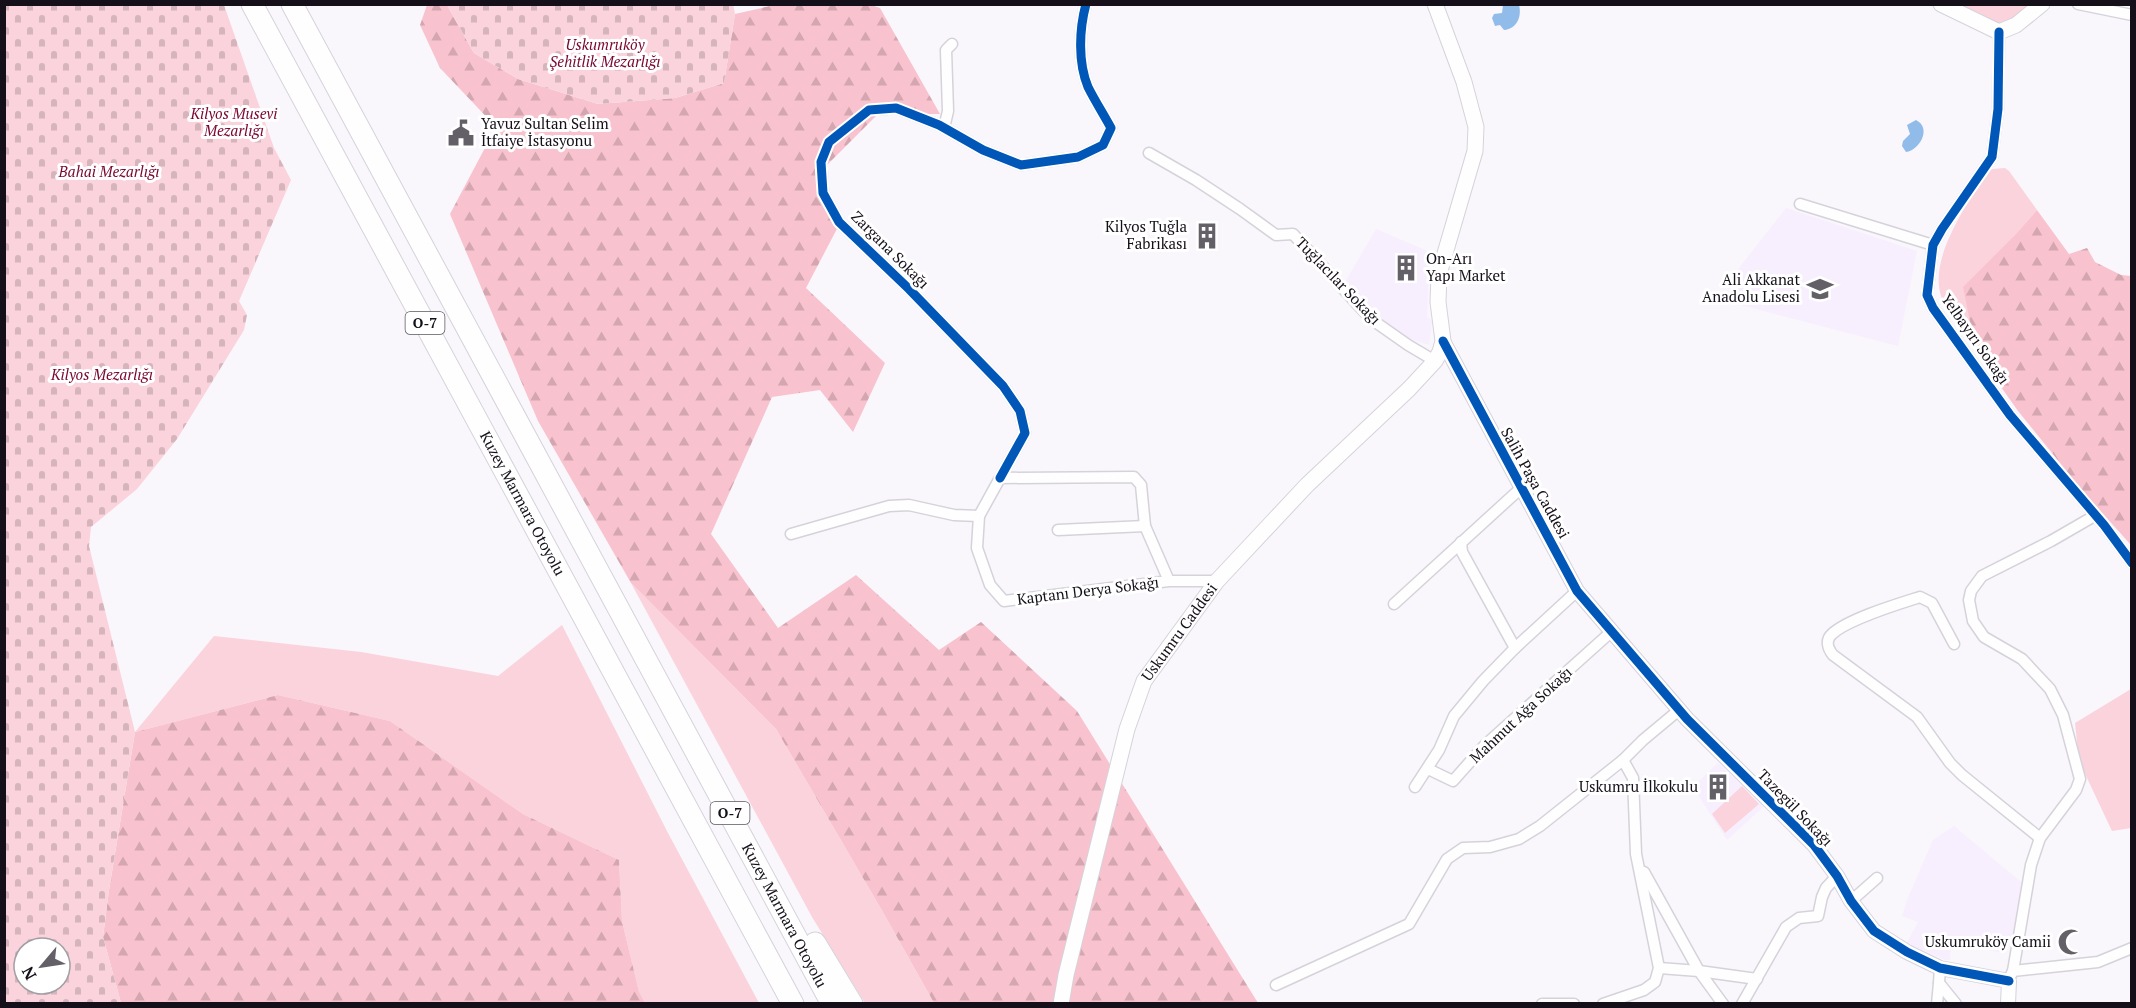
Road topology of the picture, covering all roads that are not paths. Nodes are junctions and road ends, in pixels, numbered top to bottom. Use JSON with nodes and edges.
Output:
{"nodes":[{"id":1,"x":252,"y":4,"type":"edge"},
{"id":2,"x":292,"y":4,"type":"edge"},
{"id":3,"x":1086,"y":4,"type":"edge"},
{"id":4,"x":1435,"y":4,"type":"edge"},
{"id":5,"x":1941,"y":4,"type":"edge"},
{"id":6,"x":2042,"y":4,"type":"edge"},
{"id":7,"x":2078,"y":4,"type":"edge"},
{"id":8,"x":2132,"y":15,"type":"edge"},
{"id":9,"x":1999,"y":32,"type":"junction"},
{"id":10,"x":951,"y":44,"type":"dead end"},
{"id":11,"x":944,"y":128,"type":"junction"},
{"id":12,"x":1149,"y":153,"type":"dead end"},
{"id":13,"x":1800,"y":204,"type":"dead end"},
{"id":14,"x":1933,"y":245,"type":"junction"},
{"id":15,"x":1443,"y":341,"type":"junction"},
{"id":16,"x":1435,"y":361,"type":"junction"},
{"id":17,"x":1000,"y":478,"type":"junction"},
{"id":18,"x":1520,"y":489,"type":"junction"},
{"id":19,"x":2096,"y":515,"type":"junction"},
{"id":20,"x":979,"y":516,"type":"junction"},
{"id":21,"x":1145,"y":526,"type":"junction"},
{"id":22,"x":1058,"y":530,"type":"dead end"},
{"id":23,"x":791,"y":534,"type":"dead end"},
{"id":24,"x":1461,"y":542,"type":"junction"},
{"id":25,"x":2132,"y":563,"type":"edge"},
{"id":26,"x":1169,"y":581,"type":"junction"},
{"id":27,"x":1217,"y":581,"type":"junction"},
{"id":28,"x":1576,"y":591,"type":"junction"},
{"id":29,"x":1394,"y":604,"type":"dead end"},
{"id":30,"x":1611,"y":632,"type":"junction"},
{"id":31,"x":1954,"y":644,"type":"dead end"},
{"id":32,"x":1515,"y":648,"type":"junction"},
{"id":33,"x":1679,"y":710,"type":"junction"},
{"id":34,"x":1623,"y":760,"type":"junction"},
{"id":35,"x":1428,"y":769,"type":"junction"},
{"id":36,"x":714,"y":782,"type":"junction"},
{"id":37,"x":1415,"y":787,"type":"dead end"},
{"id":38,"x":2040,"y":838,"type":"junction"},
{"id":39,"x":1638,"y":861,"type":"junction"},
{"id":40,"x":1837,"y":876,"type":"junction"},
{"id":41,"x":1877,"y":878,"type":"dead end"},
{"id":42,"x":1851,"y":901,"type":"junction"},
{"id":43,"x":758,"y":938,"type":"junction"},
{"id":44,"x":2132,"y":948,"type":"edge"},
{"id":45,"x":1659,"y":968,"type":"junction"},
{"id":46,"x":1940,"y":968,"type":"junction"},
{"id":47,"x":1699,"y":970,"type":"junction"},
{"id":48,"x":2011,"y":976,"type":"junction"},
{"id":49,"x":1757,"y":979,"type":"junction"},
{"id":50,"x":1939,"y":983,"type":"junction"},
{"id":51,"x":1276,"y":985,"type":"dead end"},
{"id":52,"x":780,"y":1004,"type":"edge"},
{"id":53,"x":793,"y":1004,"type":"edge"},
{"id":54,"x":832,"y":1004,"type":"edge"},
{"id":55,"x":852,"y":1004,"type":"edge"},
{"id":56,"x":1061,"y":1004,"type":"edge"},
{"id":57,"x":1542,"y":1004,"type":"edge"},
{"id":58,"x":1574,"y":1004,"type":"edge"},
{"id":59,"x":1603,"y":1004,"type":"edge"},
{"id":60,"x":1723,"y":1004,"type":"edge"},
{"id":61,"x":1742,"y":1004,"type":"edge"},
{"id":62,"x":1937,"y":1004,"type":"edge"},
{"id":63,"x":1956,"y":1004,"type":"edge"},
{"id":64,"x":2008,"y":1004,"type":"edge"}],
"edges":[{"from":1,"to":43,"type":"highway","name":"Kuzey Marmara Otoyolu","number":"O-7"},
{"from":2,"to":36,"type":"highway","name":"Kuzey Marmara Otoyolu","number":"O-7"},
{"from":3,"to":11,"type":"street","name":"Zargana Sokağı"},
{"from":4,"to":15,"type":"main road","name":"Salih Paşa Caddesi"},
{"from":5,"to":9,"type":"main road"},
{"from":6,"to":9,"type":"main road"},
{"from":7,"to":8,"type":"street"},
{"from":9,"to":14,"type":"street","name":"Yelbayırı Sokağı"},
{"from":10,"to":11,"type":"street"},
{"from":11,"to":17,"type":"street","name":"Zargana Sokağı"},
{"from":12,"to":16,"type":"street","name":"Tuğlacılar Sokağı"},
{"from":13,"to":14,"type":"street"},
{"from":14,"to":19,"type":"street","name":"Yelbayırı Sokağı"},
{"from":15,"to":16,"type":"main road","name":"Uskumru Caddesi"},
{"from":15,"to":18,"type":"street","name":"Salih Paşa Caddesi"},
{"from":16,"to":27,"type":"main road","name":"Uskumru Caddesi"},
{"from":17,"to":20,"type":"street","name":"Kaptanı Derya Sokağı"},
{"from":17,"to":21,"type":"street","name":"Kaptanı Derya Sokağı"},
{"from":18,"to":24,"type":"street"},
{"from":18,"to":28,"type":"street","name":"Salih Paşa Caddesi"},
{"from":19,"to":25,"type":"street","name":"Yelbayırı Sokağı"},
{"from":19,"to":38,"type":"street"},
{"from":20,"to":23,"type":"street"},
{"from":20,"to":26,"type":"street","name":"Kaptanı Derya Sokağı"},
{"from":21,"to":22,"type":"street"},
{"from":21,"to":26,"type":"street","name":"Kaptanı Derya Sokağı"},
{"from":24,"to":29,"type":"street"},
{"from":24,"to":32,"type":"street"},
{"from":26,"to":27,"type":"street","name":"Kaptanı Derya Sokağı"},
{"from":27,"to":56,"type":"main road","name":"Uskumru Caddesi"},
{"from":28,"to":30,"type":"street","name":"Salih Paşa Caddesi"},
{"from":28,"to":32,"type":"street"},
{"from":30,"to":33,"type":"street","name":"Tazegül Sokağı"},
{"from":30,"to":35,"type":"street","name":"Mahmut Ağa Sokağı"},
{"from":31,"to":38,"type":"street"},
{"from":32,"to":35,"type":"street"},
{"from":33,"to":34,"type":"street"},
{"from":33,"to":40,"type":"street","name":"Tazegül Sokağı"},
{"from":34,"to":39,"type":"street"},
{"from":34,"to":51,"type":"street"},
{"from":35,"to":37,"type":"street"},
{"from":36,"to":54,"type":"highway","name":"Kuzey Marmara Otoyolu","number":"O-7"},
{"from":36,"to":55,"type":"highway"},
{"from":38,"to":48,"type":"street"},
{"from":39,"to":45,"type":"street"},
{"from":39,"to":47,"type":"street"},
{"from":40,"to":42,"type":"street","name":"Tazegül Sokağı"},
{"from":40,"to":49,"type":"street"},
{"from":41,"to":42,"type":"street"},
{"from":42,"to":46,"type":"street","name":"Tazegül Sokağı"},
{"from":43,"to":52,"type":"highway"},
{"from":43,"to":53,"type":"highway","name":"Kuzey Marmara Otoyolu","number":"O-7"},
{"from":44,"to":48,"type":"street","name":"Tazegül Sokağı"},
{"from":45,"to":47,"type":"street"},
{"from":45,"to":59,"type":"street"},
{"from":46,"to":48,"type":"street","name":"Tazegül Sokağı"},
{"from":46,"to":50,"type":"street"},
{"from":47,"to":49,"type":"street"},
{"from":47,"to":60,"type":"street"},
{"from":48,"to":64,"type":"street"},
{"from":49,"to":61,"type":"street"},
{"from":50,"to":62,"type":"street"},
{"from":50,"to":63,"type":"street"},
{"from":57,"to":58,"type":"street"}]}
